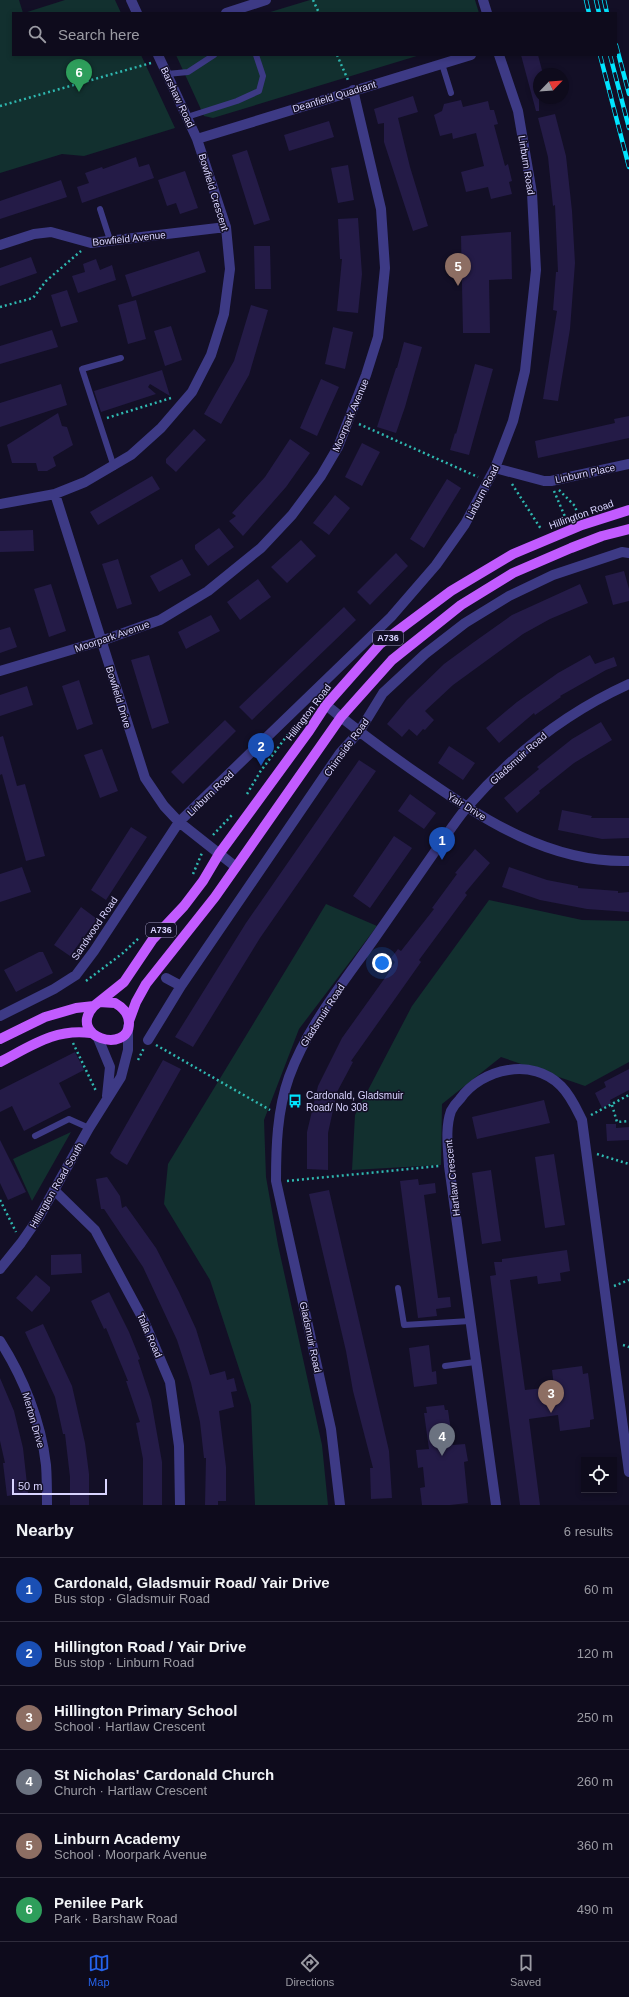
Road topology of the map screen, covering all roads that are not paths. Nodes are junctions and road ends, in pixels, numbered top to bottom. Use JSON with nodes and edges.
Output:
{"nodes":[{"id":1,"x":131,"y":0,"type":"edge"},
{"id":2,"x":266,"y":0,"type":"edge"},
{"id":3,"x":483,"y":0,"type":"edge"},
{"id":4,"x":137,"y":12,"type":"edge"},
{"id":5,"x":229,"y":12,"type":"edge"},
{"id":6,"x":487,"y":12,"type":"edge"},
{"id":7,"x":212,"y":56,"type":"edge"},
{"id":8,"x":256,"y":56,"type":"edge"},
{"id":9,"x":468,"y":56,"type":"edge"},
{"id":10,"x":499,"y":56,"type":"edge"},
{"id":11,"x":159,"y":58,"type":"edge"},
{"id":12,"x":442,"y":64,"type":"junction"},
{"id":13,"x":167,"y":74,"type":"junction"},
{"id":14,"x":353,"y":90,"type":"junction"},
{"id":15,"x":451,"y":93,"type":"dead end"},
{"id":16,"x":187,"y":117,"type":"junction"},
{"id":17,"x":197,"y":139,"type":"junction"},
{"id":18,"x":100,"y":209,"type":"dead end"},
{"id":19,"x":226,"y":227,"type":"junction"},
{"id":20,"x":110,"y":240,"type":"junction"},
{"id":21,"x":0,"y":245,"type":"edge"},
{"id":22,"x":121,"y":358,"type":"dead end"},
{"id":23,"x":629,"y":464,"type":"edge"},
{"id":24,"x":114,"y":467,"type":"junction"},
{"id":25,"x":496,"y":468,"type":"junction"},
{"id":26,"x":55,"y":494,"type":"junction"},
{"id":27,"x":0,"y":504,"type":"edge"},
{"id":28,"x":629,"y":510,"type":"edge"},
{"id":29,"x":629,"y":529,"type":"edge"},
{"id":30,"x":629,"y":553,"type":"edge"},
{"id":31,"x":101,"y":641,"type":"junction"},
{"id":32,"x":0,"y":671,"type":"edge"},
{"id":33,"x":629,"y":684,"type":"edge"},
{"id":34,"x":326,"y":705,"type":"junction"},
{"id":35,"x":341,"y":717,"type":"junction"},
{"id":36,"x":359,"y":732,"type":"junction"},
{"id":37,"x":467,"y":807,"type":"junction"},
{"id":38,"x":180,"y":822,"type":"junction"},
{"id":39,"x":219,"y":854,"type":"junction"},
{"id":40,"x":629,"y":860,"type":"edge"},
{"id":41,"x":236,"y":867,"type":"junction"},
{"id":42,"x":166,"y":978,"type":"dead end"},
{"id":43,"x":181,"y":986,"type":"junction"},
{"id":44,"x":97,"y":1004,"type":"junction"},
{"id":45,"x":0,"y":1016,"type":"edge"},
{"id":46,"x":129,"y":1024,"type":"junction"},
{"id":47,"x":95,"y":1035,"type":"junction"},
{"id":48,"x":0,"y":1039,"type":"edge"},
{"id":49,"x":148,"y":1040,"type":"road end"},
{"id":50,"x":0,"y":1062,"type":"edge"},
{"id":51,"x":106,"y":1100,"type":"junction"},
{"id":52,"x":89,"y":1128,"type":"junction"},
{"id":53,"x":35,"y":1136,"type":"dead end"},
{"id":54,"x":54,"y":1190,"type":"junction"},
{"id":55,"x":0,"y":1269,"type":"edge"},
{"id":56,"x":398,"y":1288,"type":"dead end"},
{"id":57,"x":470,"y":1321,"type":"junction"},
{"id":58,"x":0,"y":1340,"type":"edge"},
{"id":59,"x":476,"y":1362,"type":"junction"},
{"id":60,"x":445,"y":1366,"type":"dead end"},
{"id":61,"x":629,"y":1472,"type":"edge"},
{"id":62,"x":47,"y":1505,"type":"edge"},
{"id":63,"x":180,"y":1505,"type":"edge"},
{"id":64,"x":340,"y":1505,"type":"edge"},
{"id":65,"x":496,"y":1505,"type":"edge"}],
"edges":[{"from":1,"to":4,"type":"street"},
{"from":2,"to":5,"type":"street"},
{"from":3,"to":6,"type":"street"},
{"from":7,"to":13,"type":"lane"},
{"from":8,"to":16,"type":"lane"},
{"from":9,"to":12,"type":"street","name":"Deanfield Quadrant"},
{"from":10,"to":25,"type":"street","name":"Linburn Road"},
{"from":11,"to":13,"type":"street","name":"Barshaw Road"},
{"from":12,"to":14,"type":"street","name":"Deanfield Quadrant"},
{"from":12,"to":15,"type":"lane"},
{"from":13,"to":16,"type":"street","name":"Barshaw Road"},
{"from":14,"to":17,"type":"street","name":"Deanfield Quadrant"},
{"from":14,"to":31,"type":"street","name":"Moorpark Avenue"},
{"from":16,"to":17,"type":"street","name":"Barshaw Road"},
{"from":17,"to":19,"type":"street","name":"Bowfield Crescent"},
{"from":18,"to":20,"type":"lane"},
{"from":19,"to":20,"type":"street","name":"Bowfield Avenue"},
{"from":19,"to":24,"type":"street","name":"Bowfield Crescent"},
{"from":20,"to":21,"type":"street","name":"Bowfield Avenue"},
{"from":22,"to":24,"type":"lane"},
{"from":23,"to":25,"type":"street","name":"Linburn Place"},
{"from":24,"to":26,"type":"street","name":"Bowfield Crescent"},
{"from":25,"to":38,"type":"street","name":"Linburn Road"},
{"from":26,"to":27,"type":"street","name":"Bowfield Crescent"},
{"from":26,"to":31,"type":"street","name":"Bowfield Drive"},
{"from":28,"to":34,"type":"main road","name":"Hillington Road","number":"A736"},
{"from":29,"to":35,"type":"main road","number":"A736"},
{"from":30,"to":36,"type":"street","name":"Chirnside Road"},
{"from":31,"to":32,"type":"street","name":"Moorpark Avenue"},
{"from":31,"to":38,"type":"street","name":"Bowfield Drive"},
{"from":33,"to":37,"type":"street","name":"Gladsmuir Road"},
{"from":34,"to":35,"type":"street","name":"Yair Drive"},
{"from":34,"to":39,"type":"main road","name":"Hillington Road","number":"A736"},
{"from":35,"to":36,"type":"street","name":"Yair Drive"},
{"from":35,"to":41,"type":"main road","number":"A736"},
{"from":36,"to":37,"type":"street","name":"Yair Drive"},
{"from":36,"to":43,"type":"street","name":"Chirnside Road"},
{"from":37,"to":40,"type":"street","name":"Yair Drive"},
{"from":37,"to":64,"type":"street","name":"Gladsmuir Road"},
{"from":38,"to":39,"type":"street","name":"Bowfield Drive"},
{"from":38,"to":45,"type":"street","name":"Sandwood Road"},
{"from":39,"to":41,"type":"street","name":"Bowfield Drive"},
{"from":39,"to":44,"type":"main road","name":"Hillington Road","number":"A736"},
{"from":41,"to":46,"type":"main road","number":"A736"},
{"from":42,"to":43,"type":"street"},
{"from":43,"to":49,"type":"street","name":"Chirnside Road"},
{"from":44,"to":46,"type":"main road"},
{"from":44,"to":47,"type":"main road"},
{"from":44,"to":48,"type":"main road"},
{"from":46,"to":47,"type":"main road"},
{"from":46,"to":51,"type":"street","name":"Hillington Road South"},
{"from":47,"to":50,"type":"main road"},
{"from":47,"to":51,"type":"street","name":"Hillington Road South"},
{"from":51,"to":52,"type":"street","name":"Hillington Road South"},
{"from":52,"to":53,"type":"lane"},
{"from":52,"to":54,"type":"street","name":"Hillington Road South"},
{"from":54,"to":55,"type":"street","name":"Hillington Road South"},
{"from":54,"to":63,"type":"street","name":"Talla Road"},
{"from":56,"to":57,"type":"lane"},
{"from":57,"to":59,"type":"street","name":"Hartlaw Crescent"},
{"from":57,"to":61,"type":"street","name":"Hartlaw Crescent"},
{"from":58,"to":62,"type":"street","name":"Merton Drive"},
{"from":59,"to":60,"type":"lane"},
{"from":59,"to":65,"type":"street","name":"Hartlaw Crescent"}]}
